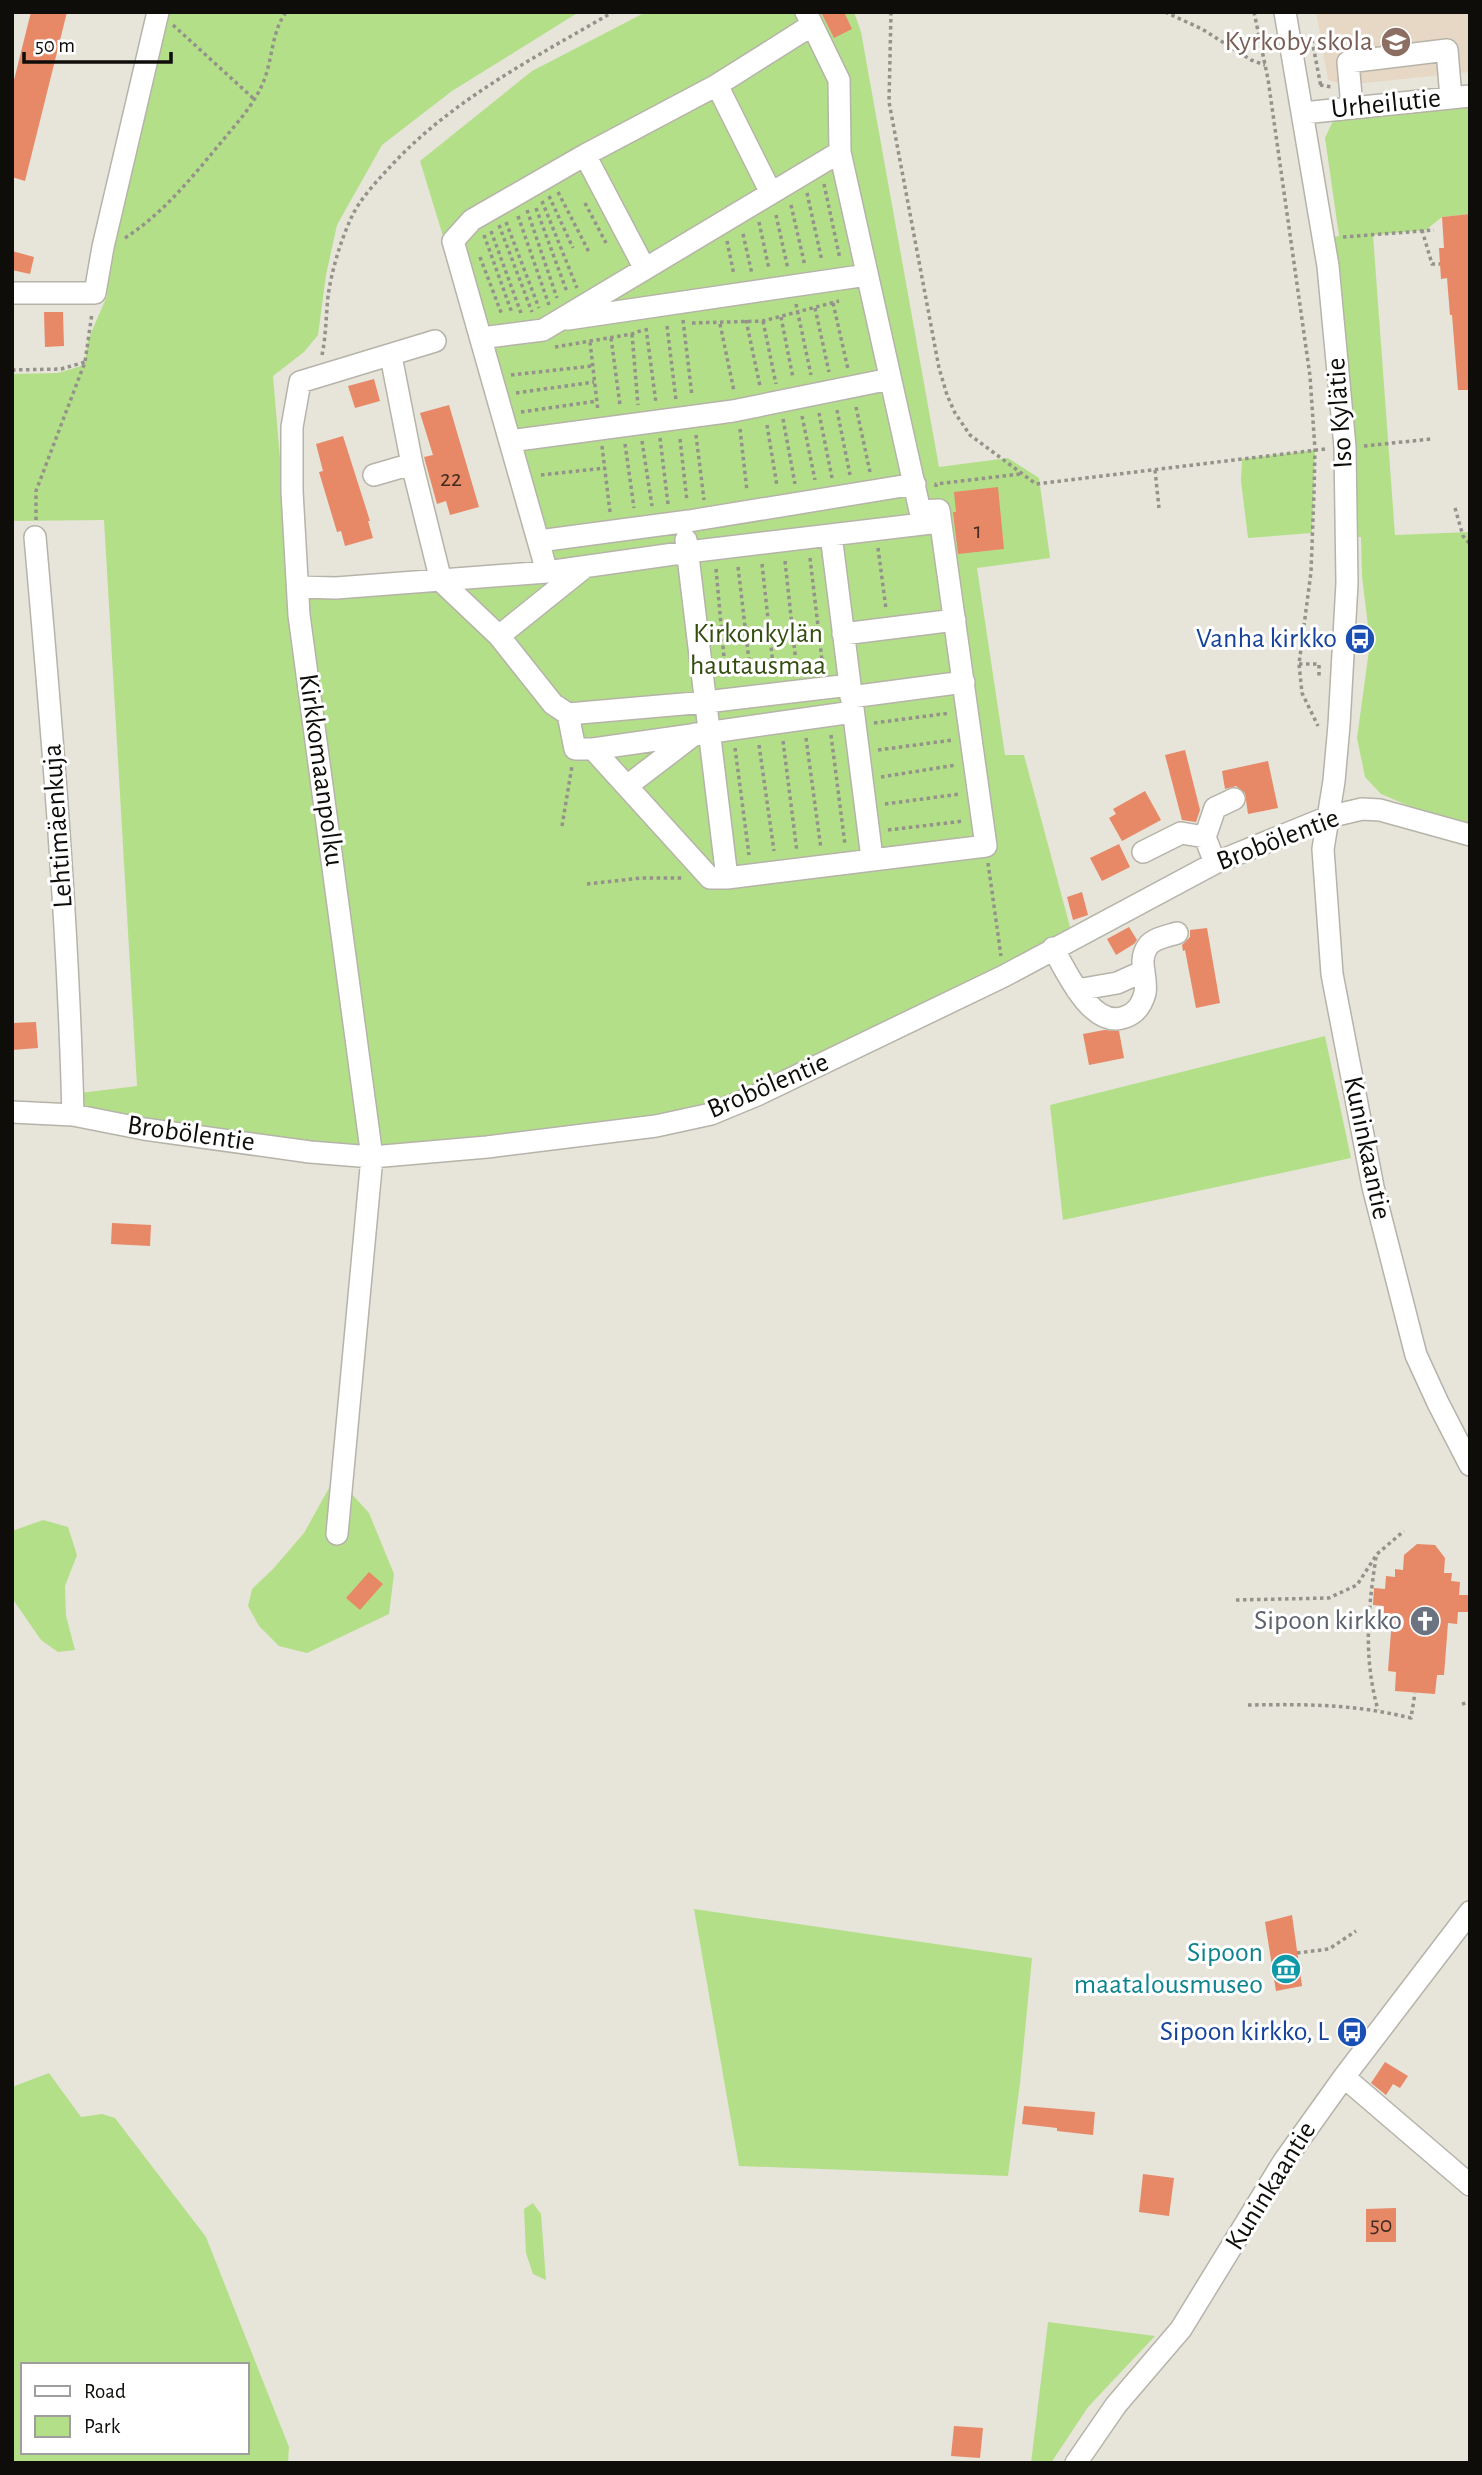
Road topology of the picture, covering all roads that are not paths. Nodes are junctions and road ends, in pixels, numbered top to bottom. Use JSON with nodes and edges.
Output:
{"nodes":[{"id":1,"x":1285,"y":12,"type":"edge"},
{"id":2,"x":157,"y":13,"type":"edge"},
{"id":3,"x":809,"y":19,"type":"edge"},
{"id":4,"x":717,"y":85,"type":"junction"},
{"id":5,"x":1460,"y":97,"type":"edge"},
{"id":6,"x":1352,"y":107,"type":"junction"},
{"id":7,"x":1303,"y":113,"type":"junction"},
{"id":8,"x":840,"y":152,"type":"junction"},
{"id":9,"x":585,"y":155,"type":"junction"},
{"id":10,"x":771,"y":193,"type":"junction"},
{"id":11,"x":645,"y":269,"type":"junction"},
{"id":12,"x":869,"y":284,"type":"junction"},
{"id":13,"x":12,"y":293,"type":"edge"},
{"id":14,"x":556,"y":310,"type":"junction"},
{"id":15,"x":481,"y":338,"type":"junction"},
{"id":16,"x":435,"y":341,"type":"dead end"},
{"id":17,"x":391,"y":356,"type":"junction"},
{"id":18,"x":890,"y":379,"type":"junction"},
{"id":19,"x":510,"y":441,"type":"junction"},
{"id":20,"x":412,"y":464,"type":"junction"},
{"id":21,"x":374,"y":475,"type":"dead end"},
{"id":22,"x":915,"y":484,"type":"junction"},
{"id":23,"x":939,"y":510,"type":"junction"},
{"id":24,"x":682,"y":522,"type":"junction"},
{"id":25,"x":831,"y":535,"type":"junction"},
{"id":26,"x":35,"y":537,"type":"road end"},
{"id":27,"x":539,"y":541,"type":"junction"},
{"id":28,"x":688,"y":552,"type":"junction"},
{"id":29,"x":585,"y":567,"type":"junction"},
{"id":30,"x":547,"y":572,"type":"junction"},
{"id":31,"x":441,"y":581,"type":"junction"},
{"id":32,"x":299,"y":587,"type":"junction"},
{"id":33,"x":955,"y":620,"type":"junction"},
{"id":34,"x":843,"y":635,"type":"junction"},
{"id":35,"x":499,"y":636,"type":"junction"},
{"id":36,"x":964,"y":682,"type":"junction"},
{"id":37,"x":706,"y":702,"type":"junction"},
{"id":38,"x":852,"y":705,"type":"junction"},
{"id":39,"x":568,"y":714,"type":"junction"},
{"id":40,"x":703,"y":732,"type":"junction"},
{"id":41,"x":584,"y":749,"type":"junction"},
{"id":42,"x":627,"y":786,"type":"junction"},
{"id":43,"x":1234,"y":799,"type":"dead end"},
{"id":44,"x":1328,"y":817,"type":"junction"},
{"id":45,"x":1470,"y":835,"type":"edge"},
{"id":46,"x":1205,"y":837,"type":"junction"},
{"id":47,"x":1143,"y":852,"type":"dead end"},
{"id":48,"x":872,"y":858,"type":"junction"},
{"id":49,"x":1215,"y":863,"type":"junction"},
{"id":50,"x":719,"y":878,"type":"junction"},
{"id":51,"x":1177,"y":933,"type":"dead end"},
{"id":52,"x":1053,"y":948,"type":"junction"},
{"id":53,"x":1144,"y":971,"type":"junction"},
{"id":54,"x":1077,"y":990,"type":"junction"},
{"id":55,"x":12,"y":1112,"type":"edge"},
{"id":56,"x":73,"y":1115,"type":"junction"},
{"id":57,"x":372,"y":1157,"type":"junction"},
{"id":58,"x":1470,"y":1465,"type":"edge"},
{"id":59,"x":337,"y":1534,"type":"dead end"},
{"id":60,"x":1470,"y":1912,"type":"edge"},
{"id":61,"x":1344,"y":2077,"type":"junction"},
{"id":62,"x":1470,"y":2185,"type":"edge"},
{"id":63,"x":1076,"y":2463,"type":"edge"}],
"edges":[{"from":1,"to":7,"type":"street","name":"Iso Kylätie"},
{"from":2,"to":13,"type":"street"},
{"from":3,"to":4,"type":"street"},
{"from":3,"to":8,"type":"street"},
{"from":4,"to":9,"type":"street"},
{"from":4,"to":10,"type":"street"},
{"from":5,"to":6,"type":"street","name":"Urheilutie"},
{"from":5,"to":6,"type":"street"},
{"from":6,"to":7,"type":"street","name":"Urheilutie"},
{"from":7,"to":44,"type":"street","name":"Iso Kylätie"},
{"from":8,"to":10,"type":"street"},
{"from":8,"to":12,"type":"street"},
{"from":9,"to":11,"type":"street"},
{"from":9,"to":15,"type":"street"},
{"from":10,"to":11,"type":"street"},
{"from":11,"to":14,"type":"street"},
{"from":12,"to":14,"type":"street"},
{"from":12,"to":18,"type":"street"},
{"from":14,"to":15,"type":"street"},
{"from":15,"to":19,"type":"street"},
{"from":16,"to":17,"type":"street"},
{"from":17,"to":20,"type":"street"},
{"from":17,"to":32,"type":"street","name":"Kirkkomaanpolku"},
{"from":18,"to":19,"type":"street"},
{"from":18,"to":22,"type":"street"},
{"from":19,"to":27,"type":"street"},
{"from":20,"to":21,"type":"street"},
{"from":20,"to":31,"type":"street"},
{"from":22,"to":23,"type":"street"},
{"from":22,"to":24,"type":"street"},
{"from":23,"to":25,"type":"street"},
{"from":23,"to":33,"type":"street"},
{"from":24,"to":27,"type":"street"},
{"from":24,"to":28,"type":"street"},
{"from":25,"to":28,"type":"street"},
{"from":25,"to":34,"type":"street"},
{"from":26,"to":56,"type":"street","name":"Lehtimäenkuja"},
{"from":27,"to":30,"type":"street"},
{"from":28,"to":29,"type":"street"},
{"from":28,"to":37,"type":"street"},
{"from":29,"to":30,"type":"street"},
{"from":29,"to":35,"type":"street"},
{"from":30,"to":31,"type":"street"},
{"from":31,"to":32,"type":"street"},
{"from":31,"to":35,"type":"street"},
{"from":32,"to":57,"type":"street","name":"Kirkkomaanpolku"},
{"from":33,"to":34,"type":"street"},
{"from":33,"to":36,"type":"street"},
{"from":34,"to":38,"type":"street"},
{"from":35,"to":39,"type":"street"},
{"from":36,"to":38,"type":"street"},
{"from":36,"to":48,"type":"street"},
{"from":37,"to":38,"type":"street"},
{"from":37,"to":39,"type":"street"},
{"from":37,"to":40,"type":"street"},
{"from":38,"to":40,"type":"street"},
{"from":38,"to":48,"type":"street"},
{"from":39,"to":41,"type":"street"},
{"from":40,"to":41,"type":"street"},
{"from":40,"to":42,"type":"street"},
{"from":40,"to":50,"type":"street"},
{"from":41,"to":42,"type":"street"},
{"from":42,"to":50,"type":"street"},
{"from":43,"to":46,"type":"street"},
{"from":44,"to":45,"type":"street","name":"Brobölentie"},
{"from":44,"to":49,"type":"street","name":"Brobölentie"},
{"from":44,"to":58,"type":"street","name":"Kuninkaantie"},
{"from":46,"to":47,"type":"street"},
{"from":46,"to":49,"type":"street"},
{"from":48,"to":50,"type":"street"},
{"from":49,"to":52,"type":"street","name":"Brobölentie"},
{"from":51,"to":53,"type":"street"},
{"from":52,"to":54,"type":"street"},
{"from":52,"to":57,"type":"street","name":"Brobölentie"},
{"from":53,"to":54,"type":"street"},
{"from":53,"to":54,"type":"street"},
{"from":55,"to":56,"type":"street","name":"Brobölentie"},
{"from":56,"to":57,"type":"street","name":"Brobölentie"},
{"from":57,"to":59,"type":"street","name":"Kirkkomaanpolku"},
{"from":60,"to":61,"type":"street","name":"Kuninkaantie"},
{"from":61,"to":62,"type":"street"},
{"from":61,"to":63,"type":"street","name":"Kuninkaantie"}]}
